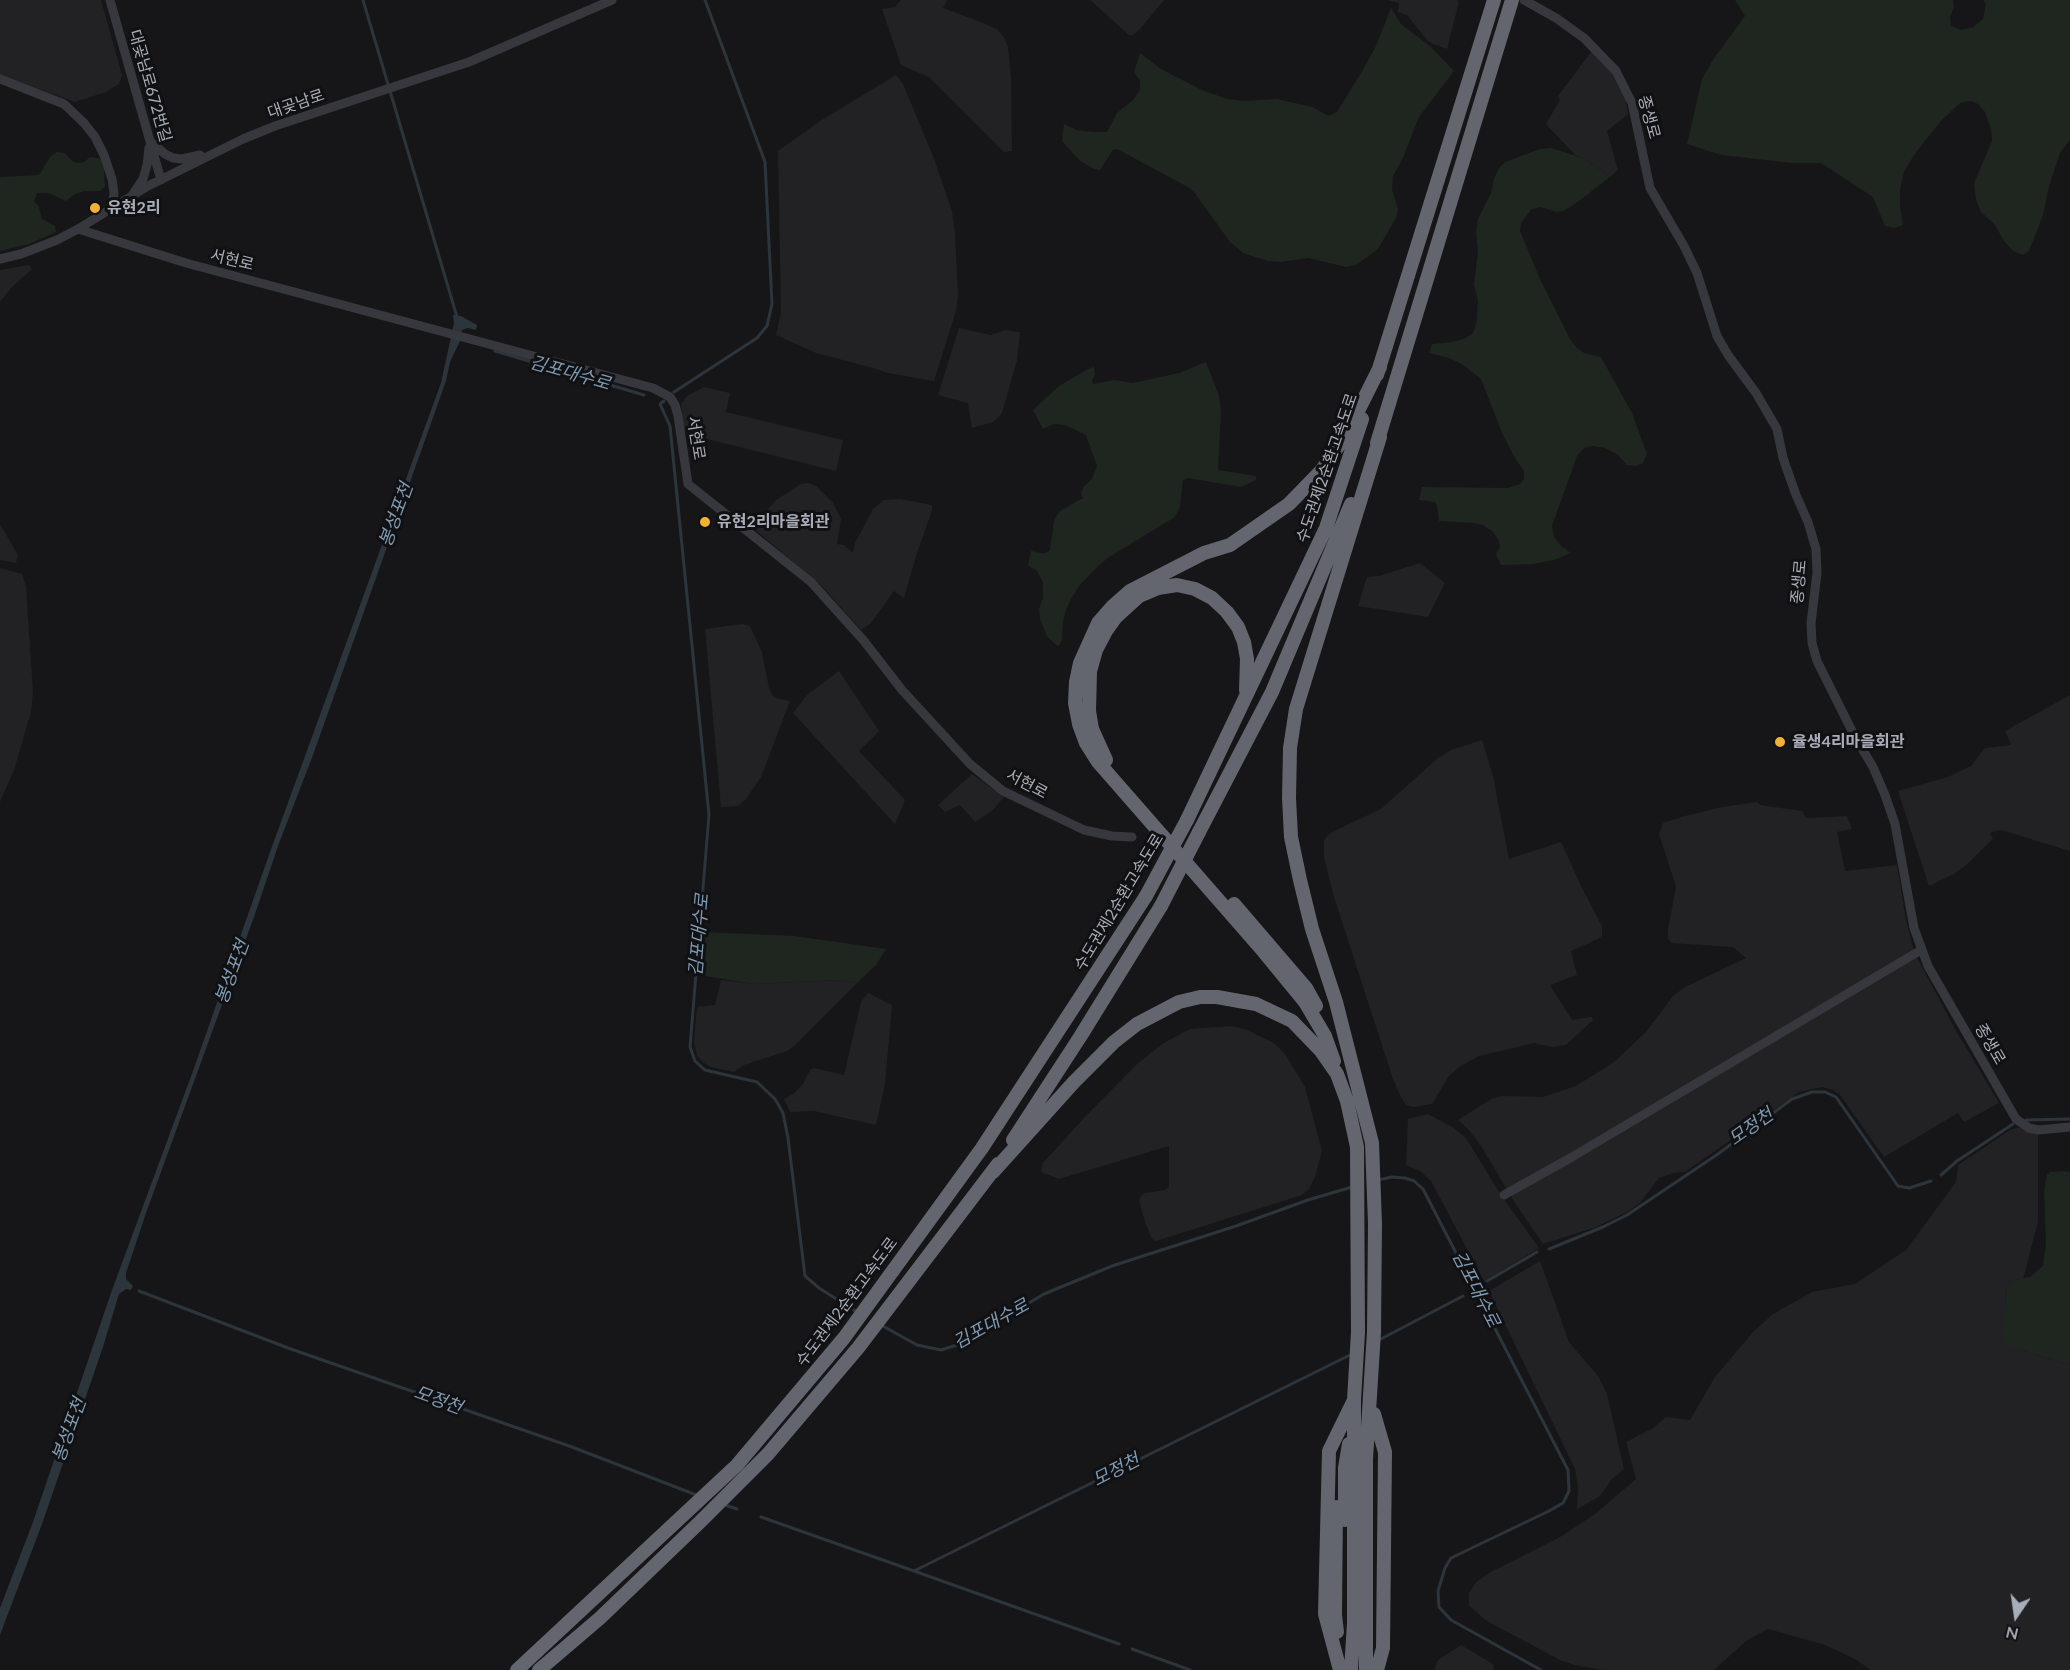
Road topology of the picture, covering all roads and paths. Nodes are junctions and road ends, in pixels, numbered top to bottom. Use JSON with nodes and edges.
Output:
{"nodes":[{"id":1,"x":110,"y":0,"type":"edge"},
{"id":2,"x":612,"y":0,"type":"edge"},
{"id":3,"x":1524,"y":0,"type":"edge"},
{"id":4,"x":1492,"y":5,"type":"edge"},
{"id":5,"x":1510,"y":6,"type":"edge"},
{"id":6,"x":0,"y":79,"type":"edge"},
{"id":7,"x":150,"y":140,"type":"junction"},
{"id":8,"x":211,"y":153,"type":"junction"},
{"id":9,"x":161,"y":180,"type":"junction"},
{"id":10,"x":130,"y":197,"type":"junction"},
{"id":11,"x":112,"y":208,"type":"junction"},
{"id":12,"x":78,"y":229,"type":"junction"},
{"id":13,"x":0,"y":259,"type":"edge"},
{"id":14,"x":1380,"y":367,"type":"junction"},
{"id":15,"x":1380,"y":436,"type":"junction"},
{"id":16,"x":1223,"y":745,"type":"junction"},
{"id":17,"x":1132,"y":837,"type":"dead end"},
{"id":18,"x":1921,"y":950,"type":"junction"},
{"id":19,"x":1337,"y":1074,"type":"junction"},
{"id":20,"x":1356,"y":1078,"type":"junction"},
{"id":21,"x":2070,"y":1127,"type":"edge"},
{"id":22,"x":993,"y":1172,"type":"junction"},
{"id":23,"x":1504,"y":1195,"type":"dead end"},
{"id":24,"x":1354,"y":1395,"type":"junction"},
{"id":25,"x":1371,"y":1404,"type":"junction"},
{"id":26,"x":517,"y":1670,"type":"edge"},
{"id":27,"x":539,"y":1670,"type":"edge"},
{"id":28,"x":1346,"y":1670,"type":"edge"},
{"id":29,"x":1366,"y":1670,"type":"edge"},
{"id":30,"x":1371,"y":1670,"type":"edge"},
{"id":31,"x":1377,"y":1670,"type":"edge"}],
"edges":[{"from":1,"to":7,"type":"street","name":"대곶남로672번길"},
{"from":2,"to":8,"type":"street","name":"대곶남로"},
{"from":3,"to":18,"type":"street","name":"종생로"},
{"from":4,"to":14,"type":"highway","name":"수도권제2순환고속도로"},
{"from":5,"to":15,"type":"highway","name":"수도권제2순환고속도로"},
{"from":6,"to":11,"type":"street"},
{"from":7,"to":8,"type":"street"},
{"from":7,"to":9,"type":"street","name":"대곶남로672번길"},
{"from":7,"to":10,"type":"street"},
{"from":8,"to":9,"type":"street","name":"대곶남로"},
{"from":9,"to":10,"type":"street","name":"대곶남로"},
{"from":10,"to":11,"type":"street","name":"대곶남로"},
{"from":11,"to":12,"type":"street","name":"대곶남로"},
{"from":12,"to":13,"type":"street","name":"대곶남로"},
{"from":12,"to":17,"type":"street","name":"서현로"},
{"from":14,"to":16,"type":"highway","name":"수도권제2순환고속도로"},
{"from":14,"to":19,"type":"highway"},
{"from":15,"to":20,"type":"highway"},
{"from":15,"to":22,"type":"highway","name":"수도권제2순환고속도로","bridge":true},
{"from":16,"to":20,"type":"highway"},
{"from":16,"to":26,"type":"highway","name":"수도권제2순환고속도로","bridge":true},
{"from":18,"to":21,"type":"street","name":"종생로"},
{"from":18,"to":23,"type":"street"},
{"from":19,"to":22,"type":"highway"},
{"from":19,"to":24,"type":"highway"},
{"from":20,"to":25,"type":"highway"},
{"from":22,"to":27,"type":"highway","name":"수도권제2순환고속도로"},
{"from":24,"to":28,"type":"highway"},
{"from":24,"to":28,"type":"highway"},
{"from":25,"to":29,"type":"highway"},
{"from":25,"to":30,"type":"highway"},
{"from":25,"to":31,"type":"highway"}]}
